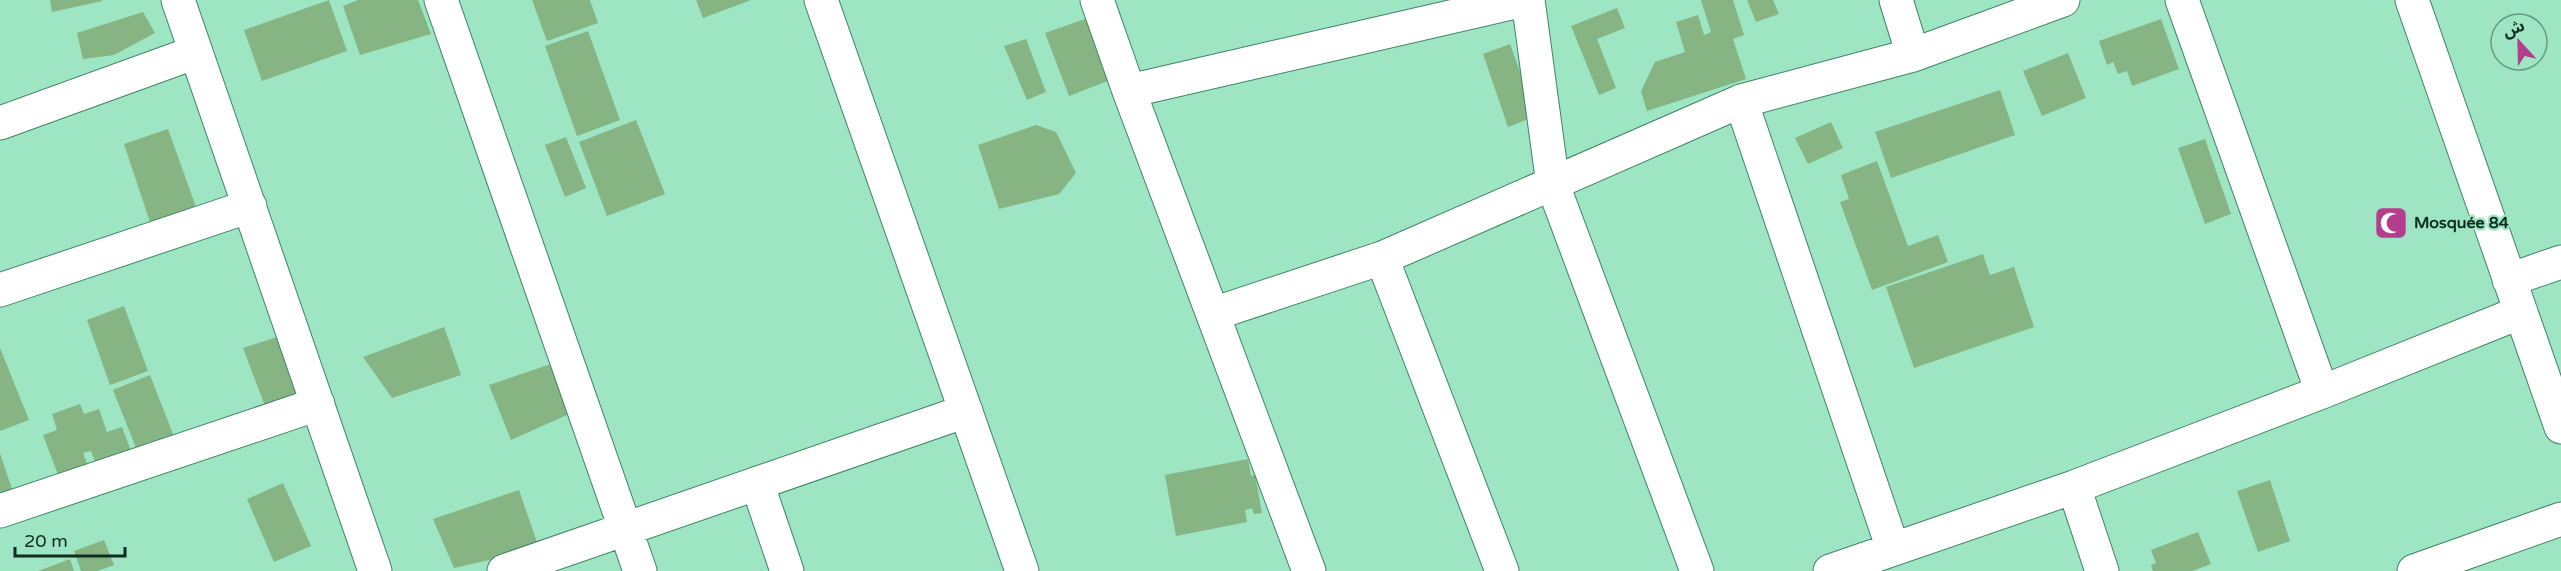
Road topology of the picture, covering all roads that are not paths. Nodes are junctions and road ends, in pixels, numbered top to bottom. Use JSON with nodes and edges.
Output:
{"nodes":[{"id":1,"x":178,"y":0,"type":"edge"},
{"id":2,"x":441,"y":0,"type":"edge"},
{"id":3,"x":821,"y":0,"type":"edge"},
{"id":4,"x":1097,"y":0,"type":"edge"},
{"id":5,"x":1526,"y":0,"type":"edge"},
{"id":6,"x":1896,"y":0,"type":"edge"},
{"id":7,"x":2063,"y":0,"type":"edge"},
{"id":8,"x":2182,"y":0,"type":"edge"},
{"id":9,"x":2412,"y":0,"type":"edge"},
{"id":10,"x":196,"y":52,"type":"junction"},
{"id":11,"x":1913,"y":55,"type":"junction"},
{"id":12,"x":1129,"y":91,"type":"junction"},
{"id":13,"x":1742,"y":101,"type":"junction"},
{"id":14,"x":0,"y":123,"type":"edge"},
{"id":15,"x":1553,"y":185,"type":"junction"},
{"id":16,"x":250,"y":206,"type":"junction"},
{"id":17,"x":1382,"y":258,"type":"junction"},
{"id":18,"x":2561,"y":262,"type":"edge"},
{"id":19,"x":2509,"y":280,"type":"junction"},
{"id":20,"x":0,"y":290,"type":"edge"},
{"id":21,"x":2521,"y":312,"type":"junction"},
{"id":22,"x":1213,"y":314,"type":"junction"},
{"id":23,"x":2322,"y":392,"type":"junction"},
{"id":24,"x":318,"y":404,"type":"junction"},
{"id":25,"x":966,"y":411,"type":"junction"},
{"id":26,"x":2561,"y":427,"type":"edge"},
{"id":27,"x":757,"y":483,"type":"junction"},
{"id":28,"x":2074,"y":487,"type":"junction"},
{"id":29,"x":0,"y":511,"type":"edge"},
{"id":30,"x":2561,"y":519,"type":"edge"},
{"id":31,"x":626,"y":529,"type":"junction"},
{"id":32,"x":1893,"y":549,"type":"junction"},
{"id":33,"x":375,"y":571,"type":"edge"},
{"id":34,"x":504,"y":571,"type":"edge"},
{"id":35,"x":640,"y":571,"type":"edge"},
{"id":36,"x":787,"y":571,"type":"edge"},
{"id":37,"x":1022,"y":571,"type":"edge"},
{"id":38,"x":1309,"y":571,"type":"edge"},
{"id":39,"x":1502,"y":571,"type":"edge"},
{"id":40,"x":1697,"y":571,"type":"edge"},
{"id":41,"x":1830,"y":571,"type":"edge"},
{"id":42,"x":2102,"y":571,"type":"edge"},
{"id":43,"x":2414,"y":571,"type":"edge"}],
"edges":[{"from":1,"to":10,"type":"street"},
{"from":2,"to":31,"type":"street"},
{"from":3,"to":25,"type":"street"},
{"from":4,"to":12,"type":"street"},
{"from":5,"to":12,"type":"street"},
{"from":5,"to":15,"type":"street"},
{"from":6,"to":11,"type":"street"},
{"from":7,"to":11,"type":"street"},
{"from":8,"to":23,"type":"street"},
{"from":9,"to":19,"type":"street"},
{"from":10,"to":14,"type":"street"},
{"from":10,"to":16,"type":"street"},
{"from":11,"to":13,"type":"street"},
{"from":12,"to":22,"type":"street"},
{"from":13,"to":15,"type":"street"},
{"from":13,"to":32,"type":"street"},
{"from":15,"to":17,"type":"street"},
{"from":15,"to":40,"type":"street"},
{"from":16,"to":20,"type":"street"},
{"from":16,"to":24,"type":"street"},
{"from":17,"to":22,"type":"street"},
{"from":17,"to":39,"type":"street"},
{"from":18,"to":19,"type":"street"},
{"from":19,"to":21,"type":"street"},
{"from":21,"to":23,"type":"street"},
{"from":21,"to":26,"type":"street"},
{"from":22,"to":38,"type":"street"},
{"from":23,"to":28,"type":"street"},
{"from":24,"to":29,"type":"street"},
{"from":24,"to":33,"type":"street"},
{"from":25,"to":27,"type":"street"},
{"from":25,"to":37,"type":"street"},
{"from":27,"to":31,"type":"street"},
{"from":27,"to":36,"type":"street"},
{"from":28,"to":32,"type":"street"},
{"from":28,"to":42,"type":"street"},
{"from":30,"to":43,"type":"street"},
{"from":31,"to":34,"type":"street"},
{"from":31,"to":35,"type":"street"},
{"from":32,"to":41,"type":"street"}]}
